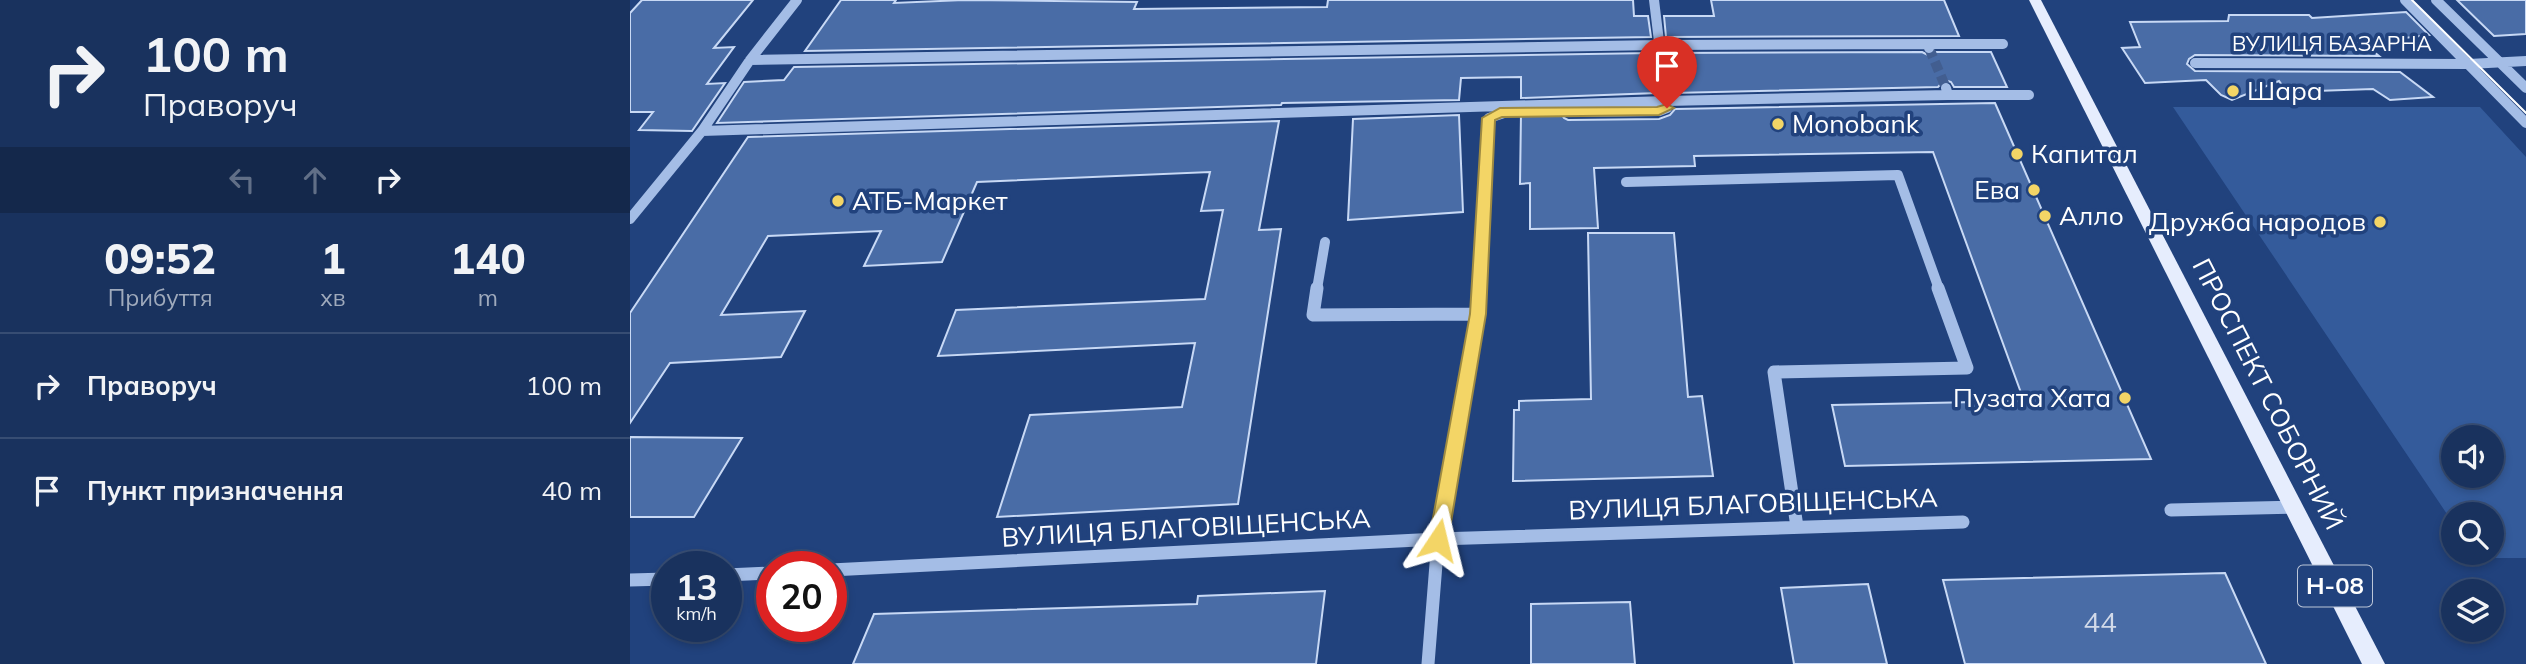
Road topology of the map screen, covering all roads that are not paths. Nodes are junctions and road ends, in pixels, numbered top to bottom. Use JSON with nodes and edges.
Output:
{"nodes":[{"id":1,"x":797,"y":0,"type":"edge"},
{"id":2,"x":1654,"y":0,"type":"edge"},
{"id":3,"x":2035,"y":0,"type":"edge"},
{"id":4,"x":2405,"y":0,"type":"edge"},
{"id":5,"x":2436,"y":0,"type":"edge"},
{"id":6,"x":2003,"y":44,"type":"dead end"},
{"id":7,"x":1660,"y":45,"type":"junction"},
{"id":8,"x":750,"y":61,"type":"junction"},
{"id":9,"x":2526,"y":61,"type":"edge"},
{"id":10,"x":2195,"y":63,"type":"dead end"},
{"id":11,"x":2500,"y":63,"type":"junction"},
{"id":12,"x":2469,"y":64,"type":"junction"},
{"id":13,"x":2526,"y":89,"type":"edge"},
{"id":14,"x":2029,"y":95,"type":"dead end"},
{"id":15,"x":1666,"y":101,"type":"junction"},
{"id":16,"x":2526,"y":123,"type":"edge"},
{"id":17,"x":702,"y":131,"type":"junction"},
{"id":18,"x":1626,"y":182,"type":"dead end"},
{"id":19,"x":630,"y":219,"type":"edge"},
{"id":20,"x":1325,"y":242,"type":"dead end"},
{"id":21,"x":1478,"y":314,"type":"junction"},
{"id":22,"x":2295,"y":507,"type":"junction"},
{"id":23,"x":2171,"y":510,"type":"dead end"},
{"id":24,"x":1963,"y":522,"type":"dead end"},
{"id":25,"x":1797,"y":527,"type":"junction"},
{"id":26,"x":1438,"y":540,"type":"junction"},
{"id":27,"x":847,"y":569,"type":"edge"},
{"id":28,"x":651,"y":579,"type":"edge"},
{"id":29,"x":630,"y":580,"type":"edge"},
{"id":30,"x":1428,"y":664,"type":"edge"},
{"id":31,"x":2374,"y":664,"type":"edge"}],
"edges":[{"from":1,"to":8,"type":"street"},
{"from":2,"to":7,"type":"street"},
{"from":3,"to":22,"type":"main road","name":"ПРОСПЕКТ СОБОРНИЙ","number":"Н-08"},
{"from":4,"to":12,"type":"street"},
{"from":5,"to":11,"type":"street"},
{"from":6,"to":7,"type":"street"},
{"from":7,"to":8,"type":"street"},
{"from":7,"to":15,"type":"street"},
{"from":8,"to":17,"type":"street"},
{"from":9,"to":11,"type":"street"},
{"from":10,"to":12,"type":"street","name":"ВУЛИЦЯ БАЗАРНА"},
{"from":11,"to":12,"type":"street","name":"ВУЛИЦЯ БАЗАРНА"},
{"from":11,"to":13,"type":"street"},
{"from":12,"to":16,"type":"street"},
{"from":14,"to":15,"type":"street"},
{"from":15,"to":17,"type":"street"},
{"from":15,"to":21,"type":"street"},
{"from":17,"to":19,"type":"street"},
{"from":18,"to":25,"type":"street"},
{"from":20,"to":21,"type":"street"},
{"from":21,"to":26,"type":"street"},
{"from":22,"to":23,"type":"street"},
{"from":22,"to":31,"type":"main road","name":"ПРОСПЕКТ СОБОРНИЙ","number":"Н-08"},
{"from":24,"to":25,"type":"street","name":"ВУЛИЦЯ БЛАГОВІЩЕНСЬКА"},
{"from":25,"to":26,"type":"street","name":"ВУЛИЦЯ БЛАГОВІЩЕНСЬКА"},
{"from":26,"to":27,"type":"street","name":"ВУЛИЦЯ БЛАГОВІЩЕНСЬКА"},
{"from":26,"to":30,"type":"street"},
{"from":28,"to":29,"type":"street"}]}
